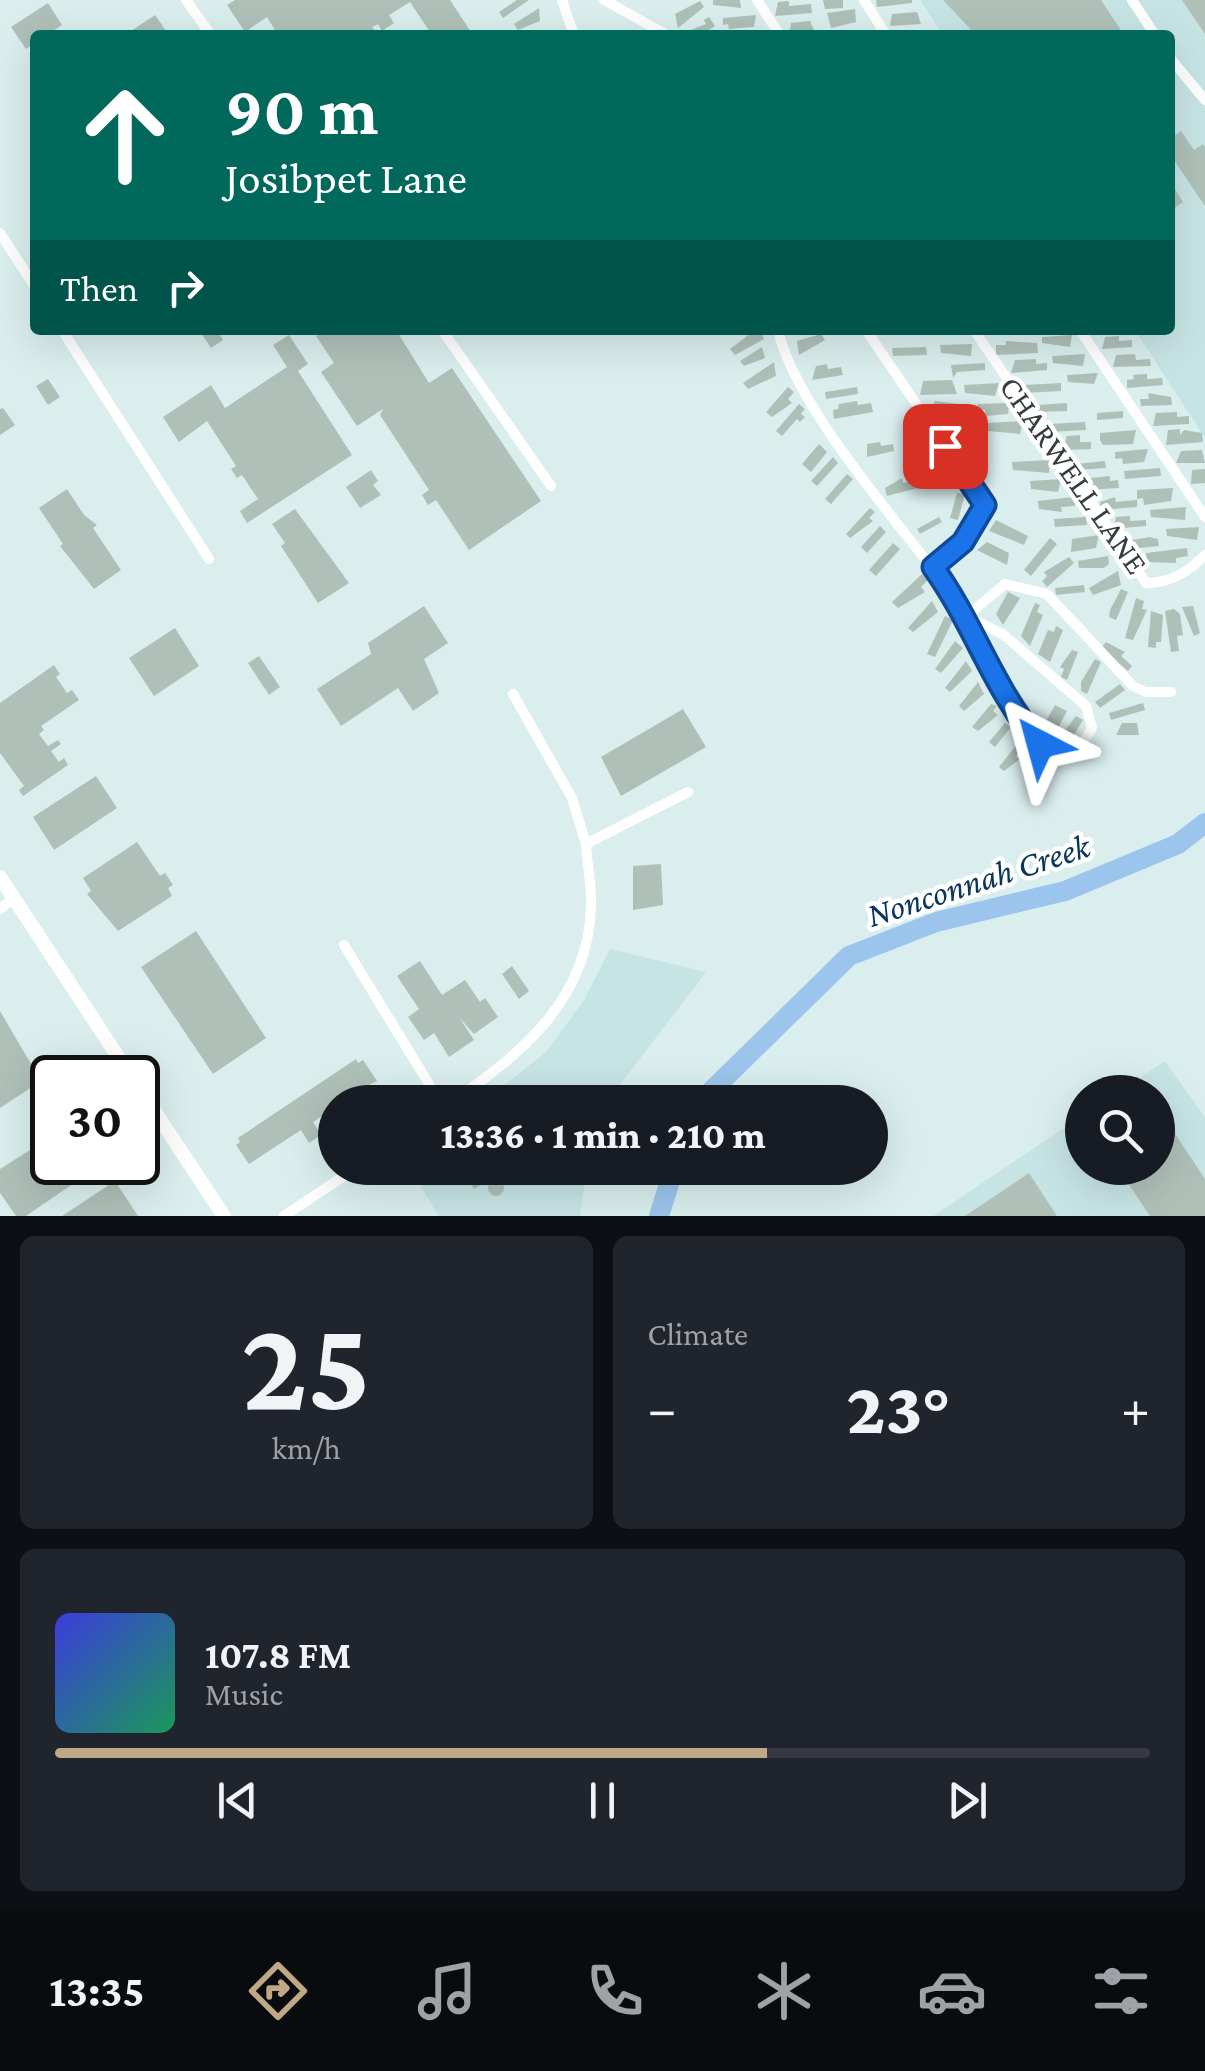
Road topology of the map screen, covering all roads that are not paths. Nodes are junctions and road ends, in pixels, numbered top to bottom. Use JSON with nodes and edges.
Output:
{"nodes":[{"id":1,"x":186,"y":0,"type":"edge"},
{"id":2,"x":562,"y":0,"type":"edge"},
{"id":3,"x":604,"y":0,"type":"edge"},
{"id":4,"x":757,"y":0,"type":"edge"},
{"id":5,"x":864,"y":0,"type":"edge"},
{"id":6,"x":1132,"y":0,"type":"edge"},
{"id":7,"x":617,"y":2,"type":"edge"},
{"id":8,"x":207,"y":30,"type":"edge"},
{"id":9,"x":572,"y":30,"type":"edge"},
{"id":10,"x":660,"y":30,"type":"edge"},
{"id":11,"x":777,"y":30,"type":"edge"},
{"id":12,"x":883,"y":30,"type":"edge"},
{"id":13,"x":1151,"y":30,"type":"edge"},
{"id":14,"x":1175,"y":64,"type":"edge"},
{"id":15,"x":1205,"y":100,"type":"edge"},
{"id":16,"x":0,"y":233,"type":"edge"},
{"id":17,"x":30,"y":279,"type":"edge"},
{"id":18,"x":65,"y":335,"type":"edge"},
{"id":19,"x":445,"y":335,"type":"edge"},
{"id":20,"x":780,"y":335,"type":"edge"},
{"id":21,"x":869,"y":335,"type":"edge"},
{"id":22,"x":977,"y":335,"type":"edge"},
{"id":23,"x":1083,"y":335,"type":"edge"},
{"id":24,"x":551,"y":486,"type":"dead end"},
{"id":25,"x":1205,"y":517,"type":"edge"},
{"id":26,"x":1205,"y":555,"type":"edge"},
{"id":27,"x":209,"y":559,"type":"dead end"},
{"id":28,"x":933,"y":567,"type":"junction"},
{"id":29,"x":966,"y":613,"type":"junction"},
{"id":30,"x":1171,"y":692,"type":"dead end"},
{"id":31,"x":513,"y":694,"type":"dead end"},
{"id":32,"x":688,"y":792,"type":"dead end"},
{"id":33,"x":586,"y":844,"type":"junction"},
{"id":34,"x":0,"y":877,"type":"edge"},
{"id":35,"x":14,"y":898,"type":"junction"},
{"id":36,"x":0,"y":909,"type":"edge"},
{"id":37,"x":344,"y":945,"type":"dead end"},
{"id":38,"x":117,"y":1055,"type":"edge"},
{"id":39,"x":430,"y":1085,"type":"edge"},
{"id":40,"x":474,"y":1085,"type":"edge"},
{"id":41,"x":160,"y":1119,"type":"edge"},
{"id":42,"x":330,"y":1185,"type":"edge"},
{"id":43,"x":224,"y":1216,"type":"edge"},
{"id":44,"x":284,"y":1216,"type":"edge"}],
"edges":[{"from":1,"to":8,"type":"street"},
{"from":2,"to":9,"type":"street"},
{"from":3,"to":7,"type":"street"},
{"from":4,"to":11,"type":"street"},
{"from":5,"to":12,"type":"street"},
{"from":6,"to":13,"type":"street"},
{"from":7,"to":10,"type":"street"},
{"from":14,"to":15,"type":"street"},
{"from":16,"to":17,"type":"street"},
{"from":18,"to":27,"type":"street"},
{"from":19,"to":24,"type":"street"},
{"from":20,"to":28,"type":"street"},
{"from":21,"to":28,"type":"street"},
{"from":22,"to":26,"type":"street","name":"CHARWELL LANE"},
{"from":23,"to":25,"type":"street"},
{"from":28,"to":29,"type":"street"},
{"from":29,"to":29,"type":"street"},
{"from":29,"to":30,"type":"street"},
{"from":31,"to":33,"type":"street"},
{"from":32,"to":33,"type":"street"},
{"from":33,"to":40,"type":"street"},
{"from":34,"to":35,"type":"main road"},
{"from":35,"to":36,"type":"street"},
{"from":35,"to":38,"type":"main road"},
{"from":37,"to":39,"type":"street"},
{"from":41,"to":43,"type":"main road"},
{"from":42,"to":44,"type":"street"}]}
